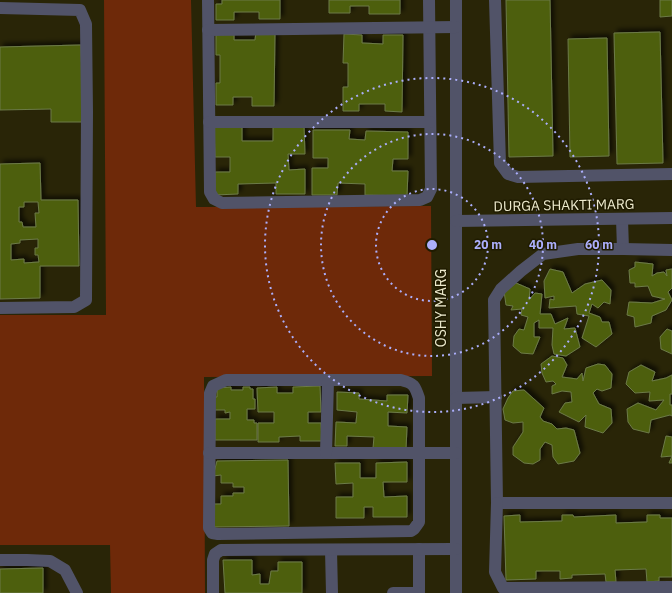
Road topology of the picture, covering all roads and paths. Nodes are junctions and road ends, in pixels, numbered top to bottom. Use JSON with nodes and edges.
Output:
{"nodes":[{"id":1,"x":208,"y":0,"type":"edge"},
{"id":2,"x":429,"y":0,"type":"edge"},
{"id":3,"x":456,"y":0,"type":"edge"},
{"id":4,"x":495,"y":0,"type":"edge"},
{"id":5,"x":0,"y":8,"type":"edge"},
{"id":6,"x":429,"y":27,"type":"junction"},
{"id":7,"x":456,"y":27,"type":"junction"},
{"id":8,"x":208,"y":30,"type":"junction"},
{"id":9,"x":209,"y":122,"type":"junction"},
{"id":10,"x":430,"y":122,"type":"junction"},
{"id":11,"x":672,"y":174,"type":"edge"},
{"id":12,"x":672,"y":218,"type":"edge"},
{"id":13,"x":622,"y":219,"type":"junction"},
{"id":14,"x":456,"y":221,"type":"junction"},
{"id":15,"x":623,"y":249,"type":"junction"},
{"id":16,"x":672,"y":250,"type":"edge"},
{"id":17,"x":0,"y":308,"type":"edge"},
{"id":18,"x":328,"y":381,"type":"junction"},
{"id":19,"x":496,"y":397,"type":"junction"},
{"id":20,"x":456,"y":398,"type":"junction"},
{"id":21,"x":209,"y":453,"type":"junction"},
{"id":22,"x":326,"y":453,"type":"junction"},
{"id":23,"x":419,"y":453,"type":"junction"},
{"id":24,"x":456,"y":453,"type":"junction"},
{"id":25,"x":497,"y":503,"type":"junction"},
{"id":26,"x":672,"y":503,"type":"edge"},
{"id":27,"x":418,"y":549,"type":"junction"},
{"id":28,"x":456,"y":549,"type":"junction"},
{"id":29,"x":331,"y":550,"type":"junction"},
{"id":30,"x":0,"y":560,"type":"edge"},
{"id":31,"x":672,"y":587,"type":"edge"},
{"id":32,"x":77,"y":593,"type":"edge"},
{"id":33,"x":213,"y":593,"type":"edge"},
{"id":34,"x":332,"y":593,"type":"edge"},
{"id":35,"x":393,"y":593,"type":"edge"},
{"id":36,"x":419,"y":593,"type":"edge"},
{"id":37,"x":456,"y":593,"type":"edge"}],
"edges":[{"from":1,"to":8,"type":"street"},
{"from":2,"to":6,"type":"street"},
{"from":3,"to":7,"type":"street","name":"OSHY MARG"},
{"from":4,"to":11,"type":"street"},
{"from":5,"to":17,"type":"street"},
{"from":6,"to":7,"type":"street"},
{"from":6,"to":8,"type":"street"},
{"from":6,"to":10,"type":"street"},
{"from":7,"to":14,"type":"street","name":"OSHY MARG"},
{"from":8,"to":9,"type":"street"},
{"from":9,"to":10,"type":"street"},
{"from":9,"to":10,"type":"street"},
{"from":12,"to":13,"type":"street","name":"DURGA SHAKTI MARG"},
{"from":13,"to":14,"type":"street","name":"DURGA SHAKTI MARG"},
{"from":13,"to":15,"type":"street"},
{"from":14,"to":20,"type":"street","name":"OSHY MARG"},
{"from":15,"to":16,"type":"street"},
{"from":15,"to":19,"type":"street"},
{"from":18,"to":21,"type":"street"},
{"from":18,"to":22,"type":"street"},
{"from":18,"to":23,"type":"street"},
{"from":19,"to":20,"type":"street"},
{"from":19,"to":25,"type":"street"},
{"from":20,"to":24,"type":"street","name":"OSHY MARG"},
{"from":21,"to":22,"type":"street"},
{"from":21,"to":23,"type":"street"},
{"from":22,"to":23,"type":"street"},
{"from":23,"to":24,"type":"street"},
{"from":24,"to":28,"type":"street","name":"OSHY MARG"},
{"from":25,"to":26,"type":"street"},
{"from":25,"to":31,"type":"street"},
{"from":27,"to":28,"type":"street"},
{"from":27,"to":29,"type":"street"},
{"from":27,"to":36,"type":"street"},
{"from":28,"to":37,"type":"street","name":"OSHY MARG"},
{"from":29,"to":33,"type":"street"},
{"from":29,"to":34,"type":"street"},
{"from":30,"to":32,"type":"street"},
{"from":35,"to":36,"type":"street"}]}
